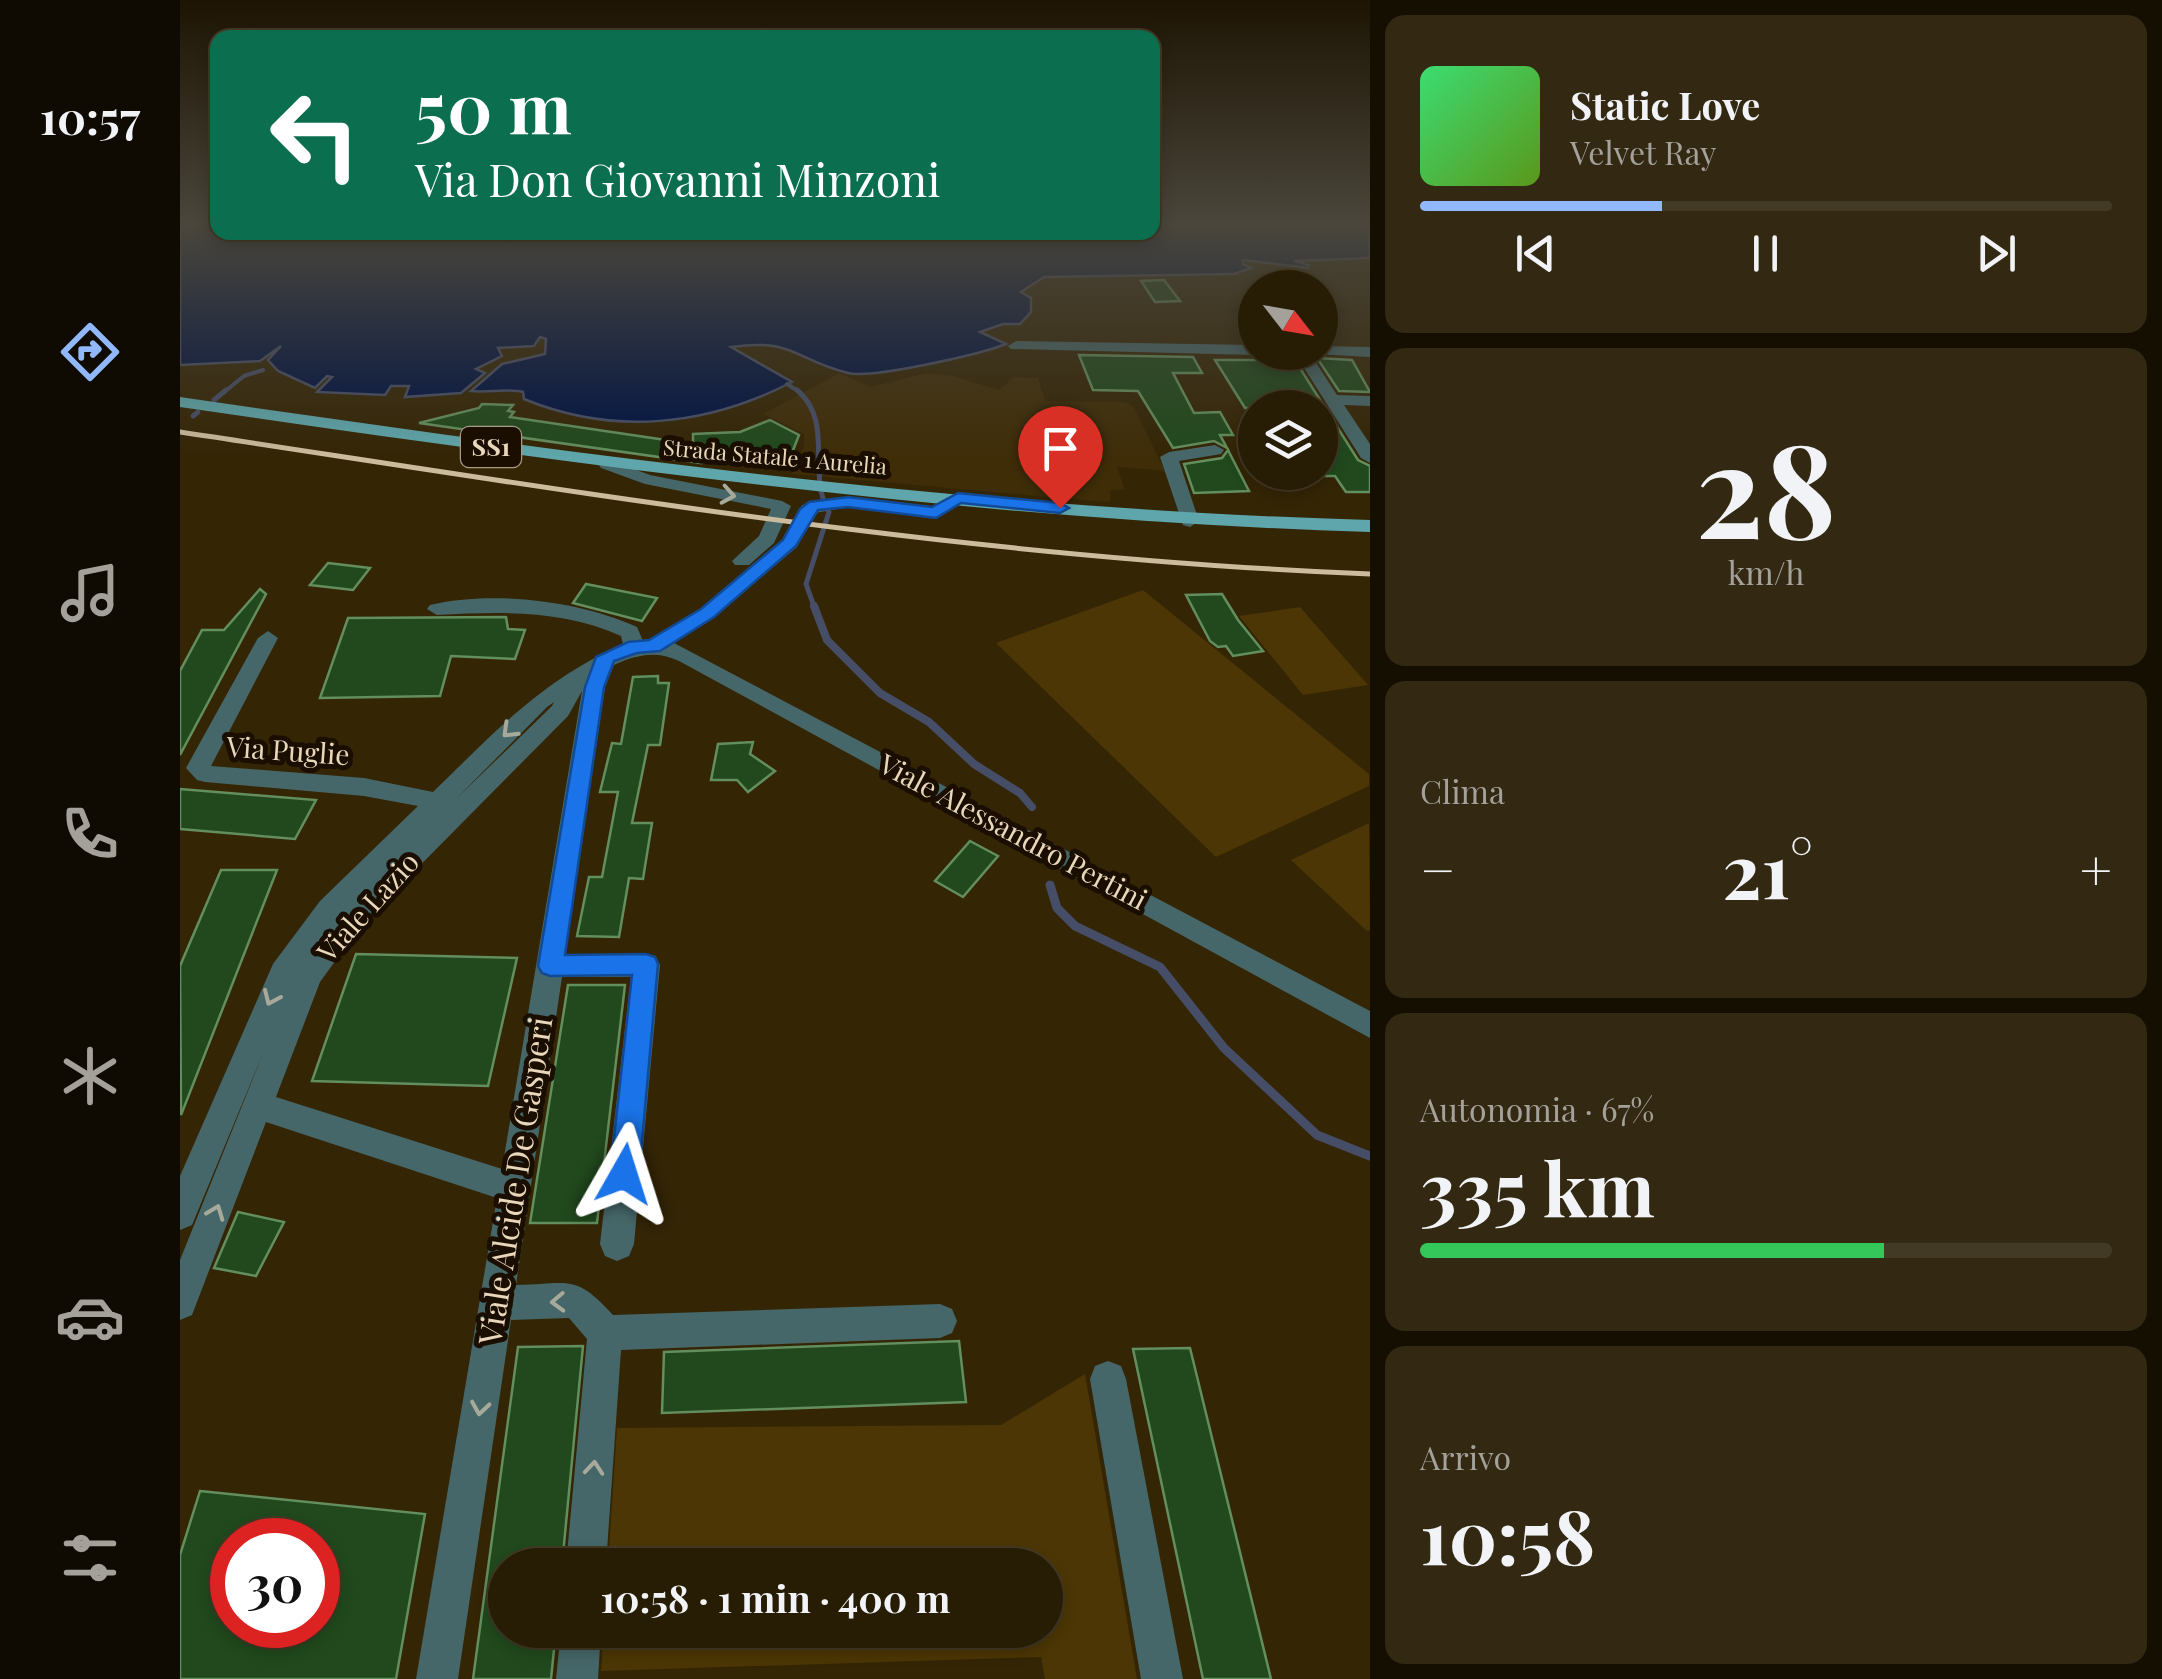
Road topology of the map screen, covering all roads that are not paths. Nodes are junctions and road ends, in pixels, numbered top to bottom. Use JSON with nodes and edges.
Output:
{"nodes":[{"id":1,"x":1016,"y":346,"type":"dead end"},
{"id":2,"x":1238,"y":350,"type":"edge"},
{"id":3,"x":1338,"y":351,"type":"edge"},
{"id":4,"x":1370,"y":352,"type":"edge"},
{"id":5,"x":1338,"y":400,"type":"edge"},
{"id":6,"x":1370,"y":401,"type":"edge"},
{"id":7,"x":180,"y":402,"type":"edge"},
{"id":8,"x":1338,"y":409,"type":"edge"},
{"id":9,"x":1215,"y":450,"type":"dead end"},
{"id":10,"x":1370,"y":458,"type":"edge"},
{"id":11,"x":607,"y":464,"type":"junction"},
{"id":12,"x":856,"y":495,"type":"junction"},
{"id":13,"x":1190,"y":521,"type":"junction"},
{"id":14,"x":1370,"y":526,"type":"edge"},
{"id":15,"x":437,"y":609,"type":"dead end"},
{"id":16,"x":677,"y":628,"type":"junction"},
{"id":17,"x":268,"y":638,"type":"dead end"},
{"id":18,"x":644,"y":646,"type":"junction"},
{"id":19,"x":595,"y":663,"type":"junction"},
{"id":20,"x":449,"y":804,"type":"junction"},
{"id":21,"x":550,"y":966,"type":"junction"},
{"id":22,"x":1370,"y":1026,"type":"edge"},
{"id":23,"x":258,"y":1105,"type":"junction"},
{"id":24,"x":191,"y":1164,"type":"edge"},
{"id":25,"x":514,"y":1188,"type":"junction"},
{"id":26,"x":180,"y":1214,"type":"edge"},
{"id":27,"x":618,"y":1244,"type":"dead end"},
{"id":28,"x":180,"y":1303,"type":"edge"},
{"id":29,"x":496,"y":1304,"type":"junction"},
{"id":30,"x":940,"y":1321,"type":"dead end"},
{"id":31,"x":605,"y":1332,"type":"junction"},
{"id":32,"x":1108,"y":1379,"type":"dead end"},
{"id":33,"x":587,"y":1548,"type":"edge"},
{"id":34,"x":579,"y":1648,"type":"edge"},
{"id":35,"x":437,"y":1679,"type":"edge"},
{"id":36,"x":576,"y":1679,"type":"edge"},
{"id":37,"x":1162,"y":1679,"type":"edge"}],
"edges":[{"from":1,"to":2,"type":"street"},
{"from":3,"to":4,"type":"street"},
{"from":5,"to":6,"type":"street"},
{"from":7,"to":11,"type":"main road","name":"Strada Statale 1 Aurelia","number":"SS1"},
{"from":8,"to":10,"type":"street"},
{"from":9,"to":13,"type":"street"},
{"from":11,"to":12,"type":"main road","name":"Strada Statale 1 Aurelia","number":"SS1"},
{"from":11,"to":16,"type":"street","one_way":true},
{"from":12,"to":13,"type":"main road","name":"Strada Statale 1 Aurelia","number":"SS1"},
{"from":12,"to":16,"type":"street"},
{"from":13,"to":14,"type":"main road","name":"Strada Statale 1 Aurelia","number":"SS1"},
{"from":15,"to":18,"type":"street"},
{"from":16,"to":18,"type":"street"},
{"from":17,"to":20,"type":"street","name":"Via Puglie"},
{"from":18,"to":19,"type":"street"},
{"from":18,"to":22,"type":"street","name":"Viale Alessandro Pertini"},
{"from":19,"to":20,"type":"street","name":"Viale Lazio"},
{"from":19,"to":21,"type":"street","name":"Viale Alcide De Gasperi"},
{"from":20,"to":23,"type":"street","name":"Viale Lazio"},
{"from":20,"to":24,"type":"street","name":"Viale Lazio","one_way":true},
{"from":21,"to":25,"type":"street","name":"Viale Alcide De Gasperi"},
{"from":21,"to":27,"type":"street"},
{"from":23,"to":25,"type":"street"},
{"from":28,"to":23,"type":"street","name":"Viale Lazio","one_way":true},
{"from":24,"to":26,"type":"street","name":"Viale Lazio"},
{"from":25,"to":29,"type":"street","name":"Viale Alcide De Gasperi"},
{"from":31,"to":29,"type":"street","one_way":true},
{"from":29,"to":35,"type":"street","name":"Viale Alcide De Gasperi","one_way":true},
{"from":30,"to":31,"type":"street"},
{"from":33,"to":31,"type":"street","one_way":true},
{"from":32,"to":37,"type":"street"},
{"from":34,"to":36,"type":"street"}]}
